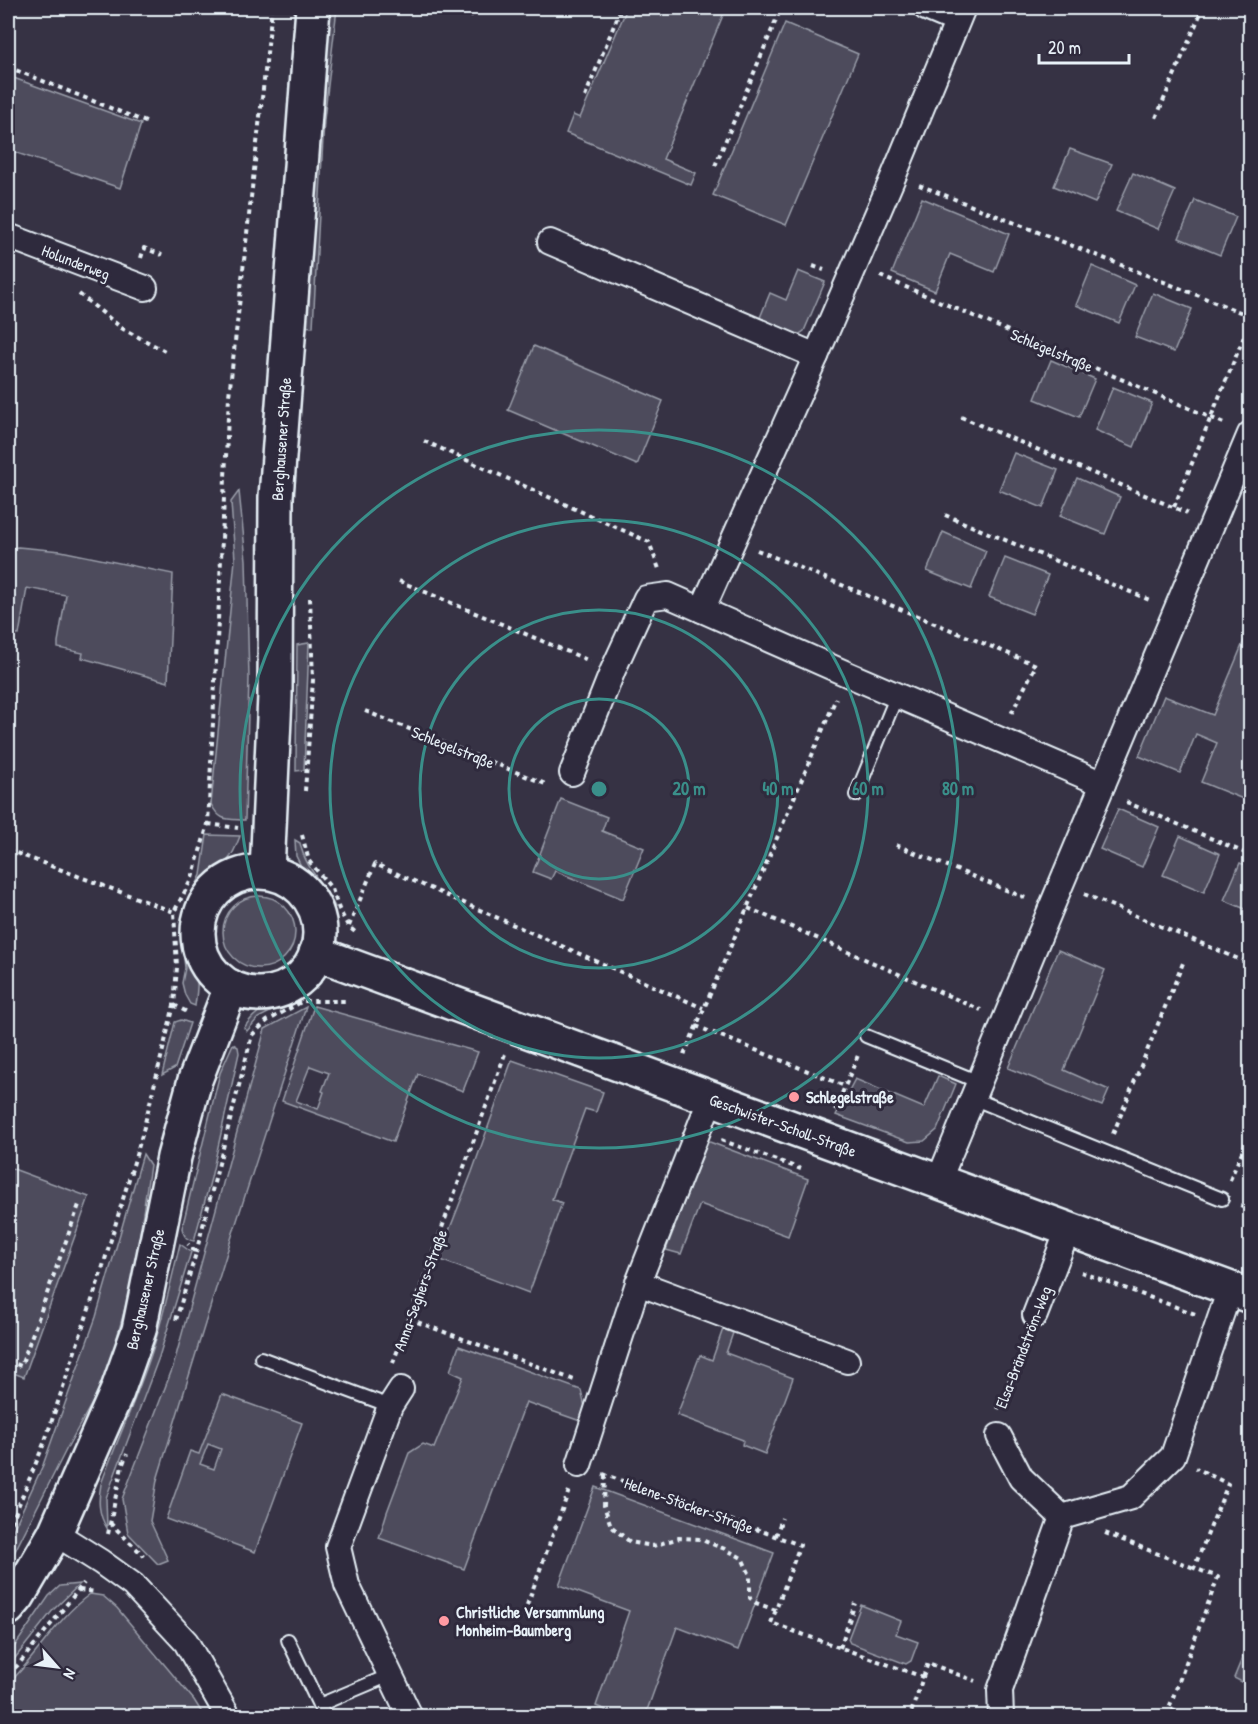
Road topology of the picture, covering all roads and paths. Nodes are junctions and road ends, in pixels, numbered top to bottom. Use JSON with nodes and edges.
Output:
{"nodes":[{"id":1,"x":14,"y":8,"type":"edge"},
{"id":2,"x":272,"y":8,"type":"edge"},
{"id":3,"x":313,"y":8,"type":"edge"},
{"id":4,"x":474,"y":8,"type":"edge"},
{"id":5,"x":621,"y":8,"type":"edge"},
{"id":6,"x":781,"y":8,"type":"edge"},
{"id":7,"x":926,"y":8,"type":"edge"},
{"id":8,"x":1203,"y":8,"type":"edge"},
{"id":9,"x":960,"y":14,"type":"edge"},
{"id":10,"x":470,"y":17,"type":"dead end"},
{"id":11,"x":8,"y":29,"type":"edge"},
{"id":12,"x":8,"y":67,"type":"edge"},
{"id":13,"x":585,"y":97,"type":"dead end"},
{"id":14,"x":1156,"y":118,"type":"dead end"},
{"id":15,"x":148,"y":123,"type":"dead end"},
{"id":16,"x":715,"y":166,"type":"dead end"},
{"id":17,"x":894,"y":175,"type":"junction"},
{"id":18,"x":8,"y":236,"type":"edge"},
{"id":19,"x":550,"y":242,"type":"dead end"},
{"id":20,"x":854,"y":266,"type":"junction"},
{"id":21,"x":70,"y":287,"type":"dead end"},
{"id":22,"x":145,"y":288,"type":"dead end"},
{"id":23,"x":1251,"y":316,"type":"edge"},
{"id":24,"x":1251,"y":322,"type":"edge"},
{"id":25,"x":165,"y":351,"type":"dead end"},
{"id":26,"x":816,"y":356,"type":"junction"},
{"id":27,"x":961,"y":417,"type":"dead end"},
{"id":28,"x":1211,"y":418,"type":"junction"},
{"id":29,"x":1250,"y":434,"type":"edge"},
{"id":30,"x":424,"y":441,"type":"dead end"},
{"id":31,"x":1174,"y":507,"type":"junction"},
{"id":32,"x":945,"y":515,"type":"dead end"},
{"id":33,"x":1213,"y":523,"type":"junction"},
{"id":34,"x":733,"y":540,"type":"junction"},
{"id":35,"x":399,"y":581,"type":"dead end"},
{"id":36,"x":668,"y":595,"type":"junction"},
{"id":37,"x":310,"y":596,"type":"dead end"},
{"id":38,"x":702,"y":610,"type":"junction"},
{"id":39,"x":1175,"y":611,"type":"junction"},
{"id":40,"x":613,"y":670,"type":"junction"},
{"id":41,"x":847,"y":674,"type":"junction"},
{"id":42,"x":897,"y":695,"type":"junction"},
{"id":43,"x":365,"y":711,"type":"dead end"},
{"id":44,"x":1000,"y":738,"type":"junction"},
{"id":45,"x":573,"y":773,"type":"joint"},
{"id":46,"x":1102,"y":787,"type":"junction"},
{"id":47,"x":856,"y":795,"type":"dead end"},
{"id":48,"x":304,"y":799,"type":"dead end"},
{"id":49,"x":302,"y":834,"type":"dead end"},
{"id":50,"x":896,"y":845,"type":"dead end"},
{"id":51,"x":8,"y":850,"type":"edge"},
{"id":52,"x":1251,"y":855,"type":"edge"},
{"id":53,"x":267,"y":872,"type":"junction"},
{"id":54,"x":1061,"y":885,"type":"junction"},
{"id":55,"x":748,"y":908,"type":"junction"},
{"id":56,"x":1051,"y":908,"type":"junction"},
{"id":57,"x":174,"y":912,"type":"junction"},
{"id":58,"x":348,"y":926,"type":"junction"},
{"id":59,"x":357,"y":934,"type":"dead end"},
{"id":60,"x":316,"y":953,"type":"junction"},
{"id":61,"x":1183,"y":963,"type":"dead end"},
{"id":62,"x":1251,"y":964,"type":"edge"},
{"id":63,"x":231,"y":987,"type":"junction"},
{"id":64,"x":344,"y":999,"type":"dead end"},
{"id":65,"x":703,"y":1008,"type":"junction"},
{"id":66,"x":1004,"y":1020,"type":"junction"},
{"id":67,"x":696,"y":1026,"type":"junction"},
{"id":68,"x":515,"y":1027,"type":"junction"},
{"id":69,"x":866,"y":1036,"type":"joint"},
{"id":70,"x":672,"y":1084,"type":"junction"},
{"id":71,"x":845,"y":1086,"type":"junction"},
{"id":72,"x":975,"y":1090,"type":"junction"},
{"id":73,"x":711,"y":1098,"type":"junction"},
{"id":74,"x":832,"y":1118,"type":"dead end"},
{"id":75,"x":698,"y":1132,"type":"junction"},
{"id":76,"x":1251,"y":1133,"type":"edge"},
{"id":77,"x":1106,"y":1151,"type":"junction"},
{"id":78,"x":801,"y":1169,"type":"dead end"},
{"id":79,"x":938,"y":1182,"type":"junction"},
{"id":80,"x":1222,"y":1199,"type":"joint"},
{"id":81,"x":80,"y":1202,"type":"dead end"},
{"id":82,"x":1068,"y":1230,"type":"junction"},
{"id":83,"x":196,"y":1253,"type":"dead end"},
{"id":84,"x":1055,"y":1262,"type":"junction"},
{"id":85,"x":638,"y":1283,"type":"junction"},
{"id":86,"x":1240,"y":1292,"type":"edge"},
{"id":87,"x":1035,"y":1315,"type":"joint"},
{"id":88,"x":409,"y":1319,"type":"junction"},
{"id":89,"x":1218,"y":1323,"type":"junction"},
{"id":90,"x":261,"y":1358,"type":"dead end"},
{"id":91,"x":8,"y":1361,"type":"edge"},
{"id":92,"x":847,"y":1361,"type":"dead end"},
{"id":93,"x":604,"y":1391,"type":"junction"},
{"id":94,"x":396,"y":1397,"type":"junction"},
{"id":95,"x":999,"y":1436,"type":"joint"},
{"id":96,"x":1173,"y":1456,"type":"junction"},
{"id":97,"x":579,"y":1465,"type":"junction"},
{"id":98,"x":605,"y":1475,"type":"junction"},
{"id":99,"x":1062,"y":1517,"type":"junction"},
{"id":100,"x":782,"y":1518,"type":"dead end"},
{"id":101,"x":8,"y":1531,"type":"edge"},
{"id":102,"x":55,"y":1533,"type":"junction"},
{"id":103,"x":776,"y":1536,"type":"junction"},
{"id":104,"x":1194,"y":1568,"type":"junction"},
{"id":105,"x":855,"y":1604,"type":"dead end"},
{"id":106,"x":527,"y":1605,"type":"dead end"},
{"id":107,"x":8,"y":1608,"type":"edge"},
{"id":108,"x":776,"y":1610,"type":"junction"},
{"id":109,"x":288,"y":1640,"type":"dead end"},
{"id":110,"x":840,"y":1648,"type":"junction"},
{"id":111,"x":390,"y":1675,"type":"junction"},
{"id":112,"x":923,"y":1677,"type":"junction"},
{"id":113,"x":1000,"y":1690,"type":"junction"},
{"id":114,"x":319,"y":1704,"type":"junction"},
{"id":115,"x":228,"y":1716,"type":"edge"},
{"id":116,"x":325,"y":1716,"type":"edge"},
{"id":117,"x":410,"y":1716,"type":"edge"},
{"id":118,"x":910,"y":1716,"type":"edge"},
{"id":119,"x":1001,"y":1716,"type":"edge"},
{"id":120,"x":1193,"y":1716,"type":"edge"}],
"edges":[{"from":1,"to":11,"type":"path"},
{"from":2,"to":57,"type":"path"},
{"from":3,"to":53,"type":"street","name":"Berghausener Straße"},
{"from":4,"to":10,"type":"path"},
{"from":5,"to":13,"type":"path"},
{"from":6,"to":16,"type":"path"},
{"from":7,"to":9,"type":"street"},
{"from":8,"to":14,"type":"path"},
{"from":9,"to":17,"type":"street"},
{"from":12,"to":15,"type":"path"},
{"from":17,"to":20,"type":"street"},
{"from":17,"to":23,"type":"path"},
{"from":18,"to":22,"type":"street","name":"Holunderweg"},
{"from":19,"to":26,"type":"street"},
{"from":20,"to":26,"type":"street"},
{"from":20,"to":28,"type":"path","name":"Schlegelstraße"},
{"from":21,"to":25,"type":"path"},
{"from":24,"to":28,"type":"path"},
{"from":26,"to":34,"type":"street"},
{"from":27,"to":31,"type":"path"},
{"from":28,"to":29,"type":"path","name":"Schlegelstraße"},
{"from":28,"to":31,"type":"path"},
{"from":29,"to":33,"type":"street"},
{"from":30,"to":36,"type":"path"},
{"from":31,"to":33,"type":"path"},
{"from":32,"to":39,"type":"path"},
{"from":33,"to":39,"type":"street"},
{"from":34,"to":38,"type":"street"},
{"from":34,"to":44,"type":"path"},
{"from":35,"to":40,"type":"path"},
{"from":36,"to":38,"type":"street"},
{"from":36,"to":40,"type":"street"},
{"from":37,"to":48,"type":"path"},
{"from":38,"to":41,"type":"street"},
{"from":39,"to":46,"type":"street"},
{"from":40,"to":45,"type":"street"},
{"from":41,"to":42,"type":"street"},
{"from":41,"to":55,"type":"path"},
{"from":42,"to":44,"type":"street"},
{"from":42,"to":47,"type":"lane"},
{"from":43,"to":45,"type":"path","name":"Schlegelstraße"},
{"from":44,"to":46,"type":"street"},
{"from":46,"to":52,"type":"path"},
{"from":46,"to":54,"type":"street"},
{"from":49,"to":58,"type":"path"},
{"from":50,"to":56,"type":"path"},
{"from":51,"to":57,"type":"path"},
{"from":53,"to":60,"type":"street"},
{"from":53,"to":63,"type":"street"},
{"from":54,"to":56,"type":"street"},
{"from":54,"to":62,"type":"path"},
{"from":55,"to":65,"type":"path"},
{"from":55,"to":66,"type":"path"},
{"from":56,"to":66,"type":"street"},
{"from":57,"to":101,"type":"path"},
{"from":58,"to":59,"type":"path"},
{"from":58,"to":65,"type":"path"},
{"from":60,"to":63,"type":"street"},
{"from":60,"to":68,"type":"street","name":"Geschwister-Scholl-Straße"},
{"from":61,"to":77,"type":"path"},
{"from":63,"to":102,"type":"street","name":"Berghausener Straße"},
{"from":64,"to":83,"type":"path"},
{"from":65,"to":67,"type":"path"},
{"from":66,"to":72,"type":"street"},
{"from":67,"to":70,"type":"path"},
{"from":67,"to":71,"type":"path"},
{"from":68,"to":70,"type":"street","name":"Geschwister-Scholl-Straße"},
{"from":68,"to":88,"type":"path","name":"Anna-Seghers-Straße"},
{"from":69,"to":71,"type":"path"},
{"from":69,"to":72,"type":"lane"},
{"from":70,"to":73,"type":"street","name":"Geschwister-Scholl-Straße"},
{"from":71,"to":74,"type":"path"},
{"from":72,"to":77,"type":"lane"},
{"from":72,"to":79,"type":"street"},
{"from":73,"to":75,"type":"street"},
{"from":73,"to":79,"type":"street","name":"Geschwister-Scholl-Straße"},
{"from":75,"to":78,"type":"path"},
{"from":75,"to":85,"type":"street"},
{"from":76,"to":80,"type":"path"},
{"from":77,"to":80,"type":"lane"},
{"from":79,"to":82,"type":"street","name":"Geschwister-Scholl-Straße"},
{"from":81,"to":91,"type":"path"},
{"from":82,"to":84,"type":"street","name":"Elsa-Brändström-Weg"},
{"from":82,"to":86,"type":"street","name":"Geschwister-Scholl-Straße"},
{"from":84,"to":87,"type":"street","name":"Elsa-Brändström-Weg"},
{"from":84,"to":89,"type":"path"},
{"from":85,"to":92,"type":"street"},
{"from":85,"to":93,"type":"street"},
{"from":86,"to":89,"type":"street"},
{"from":87,"to":95,"type":"path","name":"Elsa-Brändström-Weg"},
{"from":88,"to":93,"type":"path"},
{"from":88,"to":94,"type":"path","name":"Anna-Seghers-Straße"},
{"from":89,"to":96,"type":"street"},
{"from":90,"to":94,"type":"lane"},
{"from":93,"to":97,"type":"street"},
{"from":94,"to":111,"type":"street"},
{"from":95,"to":99,"type":"street"},
{"from":96,"to":99,"type":"street"},
{"from":96,"to":104,"type":"path"},
{"from":97,"to":98,"type":"path","name":"Helene-Stöcker-Straße"},
{"from":97,"to":106,"type":"path"},
{"from":98,"to":103,"type":"path","name":"Helene-Stöcker-Straße"},
{"from":98,"to":108,"type":"path"},
{"from":99,"to":104,"type":"path"},
{"from":99,"to":113,"type":"street"},
{"from":100,"to":103,"type":"path"},
{"from":102,"to":107,"type":"street","name":"Berghausener Straße"},
{"from":102,"to":115,"type":"street"},
{"from":103,"to":108,"type":"path","name":"Helene-Stöcker-Straße"},
{"from":104,"to":120,"type":"path"},
{"from":105,"to":110,"type":"path"},
{"from":108,"to":110,"type":"path"},
{"from":109,"to":114,"type":"lane"},
{"from":110,"to":112,"type":"path"},
{"from":111,"to":114,"type":"lane"},
{"from":111,"to":117,"type":"street"},
{"from":112,"to":113,"type":"path"},
{"from":112,"to":118,"type":"path"},
{"from":113,"to":119,"type":"street"},
{"from":114,"to":116,"type":"lane"}]}
